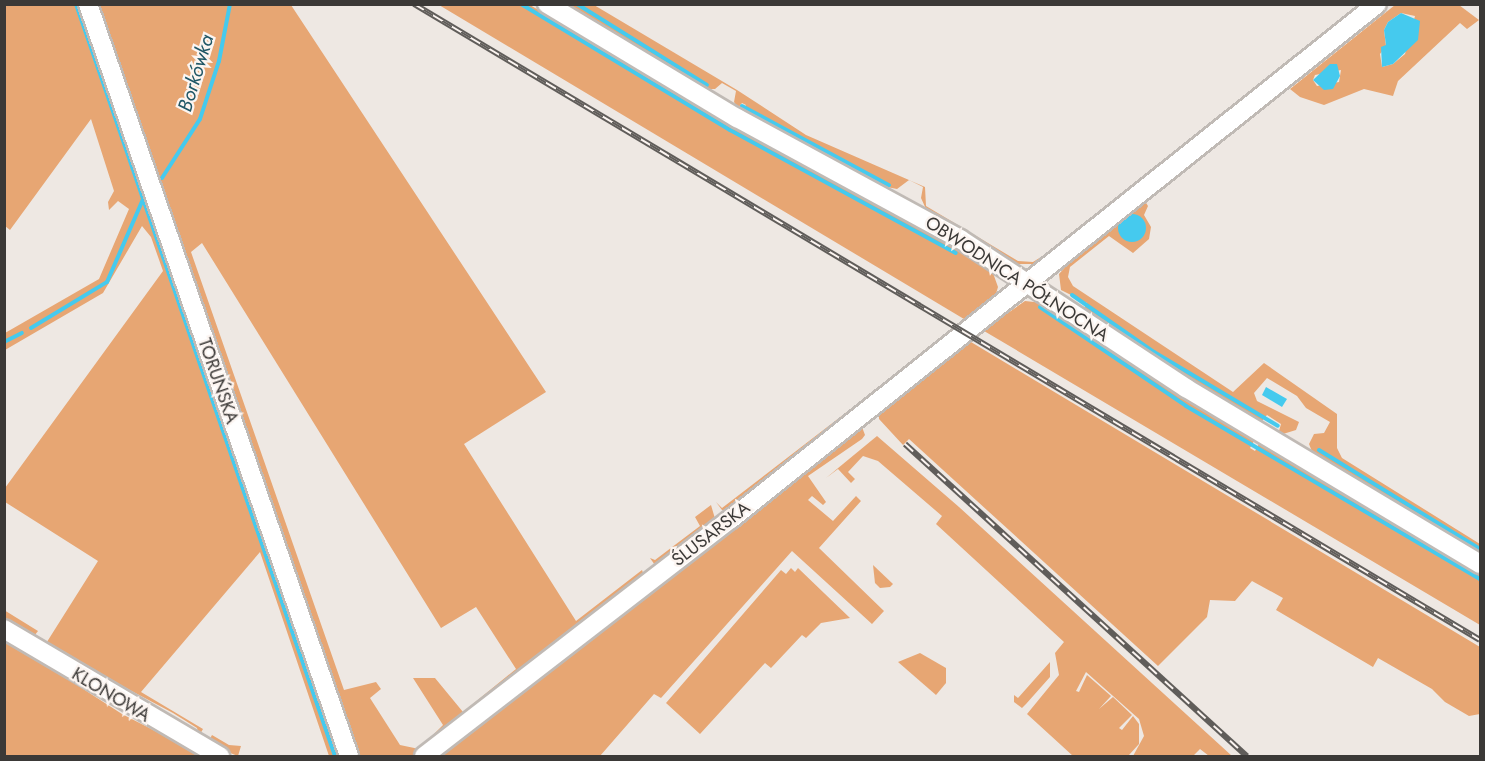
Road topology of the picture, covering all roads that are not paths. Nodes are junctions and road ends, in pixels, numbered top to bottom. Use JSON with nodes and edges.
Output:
{"nodes":[{"id":1,"x":88,"y":4,"type":"edge"},
{"id":2,"x":547,"y":4,"type":"edge"},
{"id":3,"x":1377,"y":4,"type":"edge"},
{"id":4,"x":1027,"y":283,"type":"junction"},
{"id":5,"x":1480,"y":564,"type":"edge"},
{"id":6,"x":4,"y":629,"type":"edge"},
{"id":7,"x":220,"y":756,"type":"edge"},
{"id":8,"x":349,"y":756,"type":"edge"},
{"id":9,"x":424,"y":756,"type":"edge"}],
"edges":[{"from":1,"to":8,"type":"street","name":"TORUŃSKA"},
{"from":2,"to":4,"type":"street","name":"OBWODNICA PÓŁNOCNA"},
{"from":3,"to":4,"type":"street","name":"ŚLUSARSKA"},
{"from":4,"to":5,"type":"street","name":"OBWODNICA PÓŁNOCNA"},
{"from":4,"to":9,"type":"street","name":"ŚLUSARSKA"},
{"from":6,"to":7,"type":"street","name":"KLONOWA"}]}
